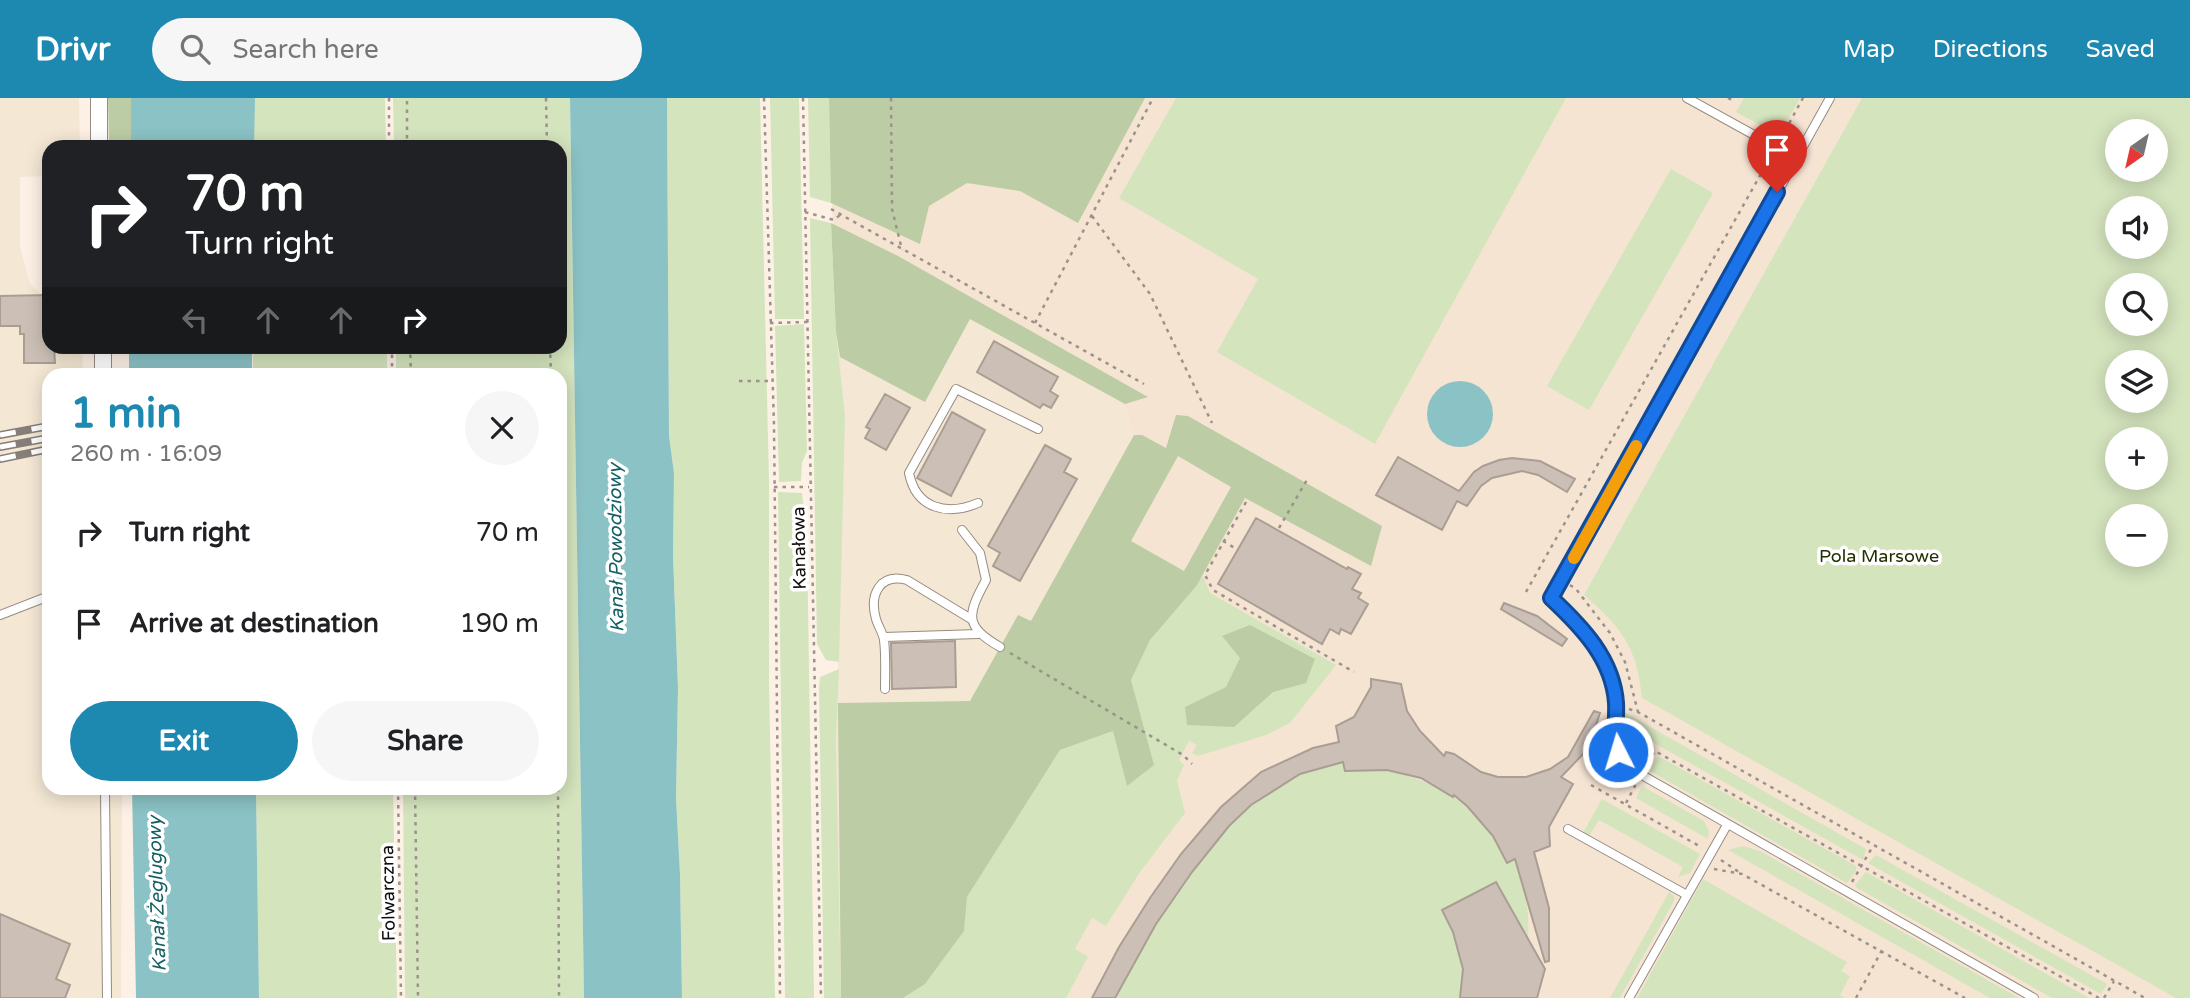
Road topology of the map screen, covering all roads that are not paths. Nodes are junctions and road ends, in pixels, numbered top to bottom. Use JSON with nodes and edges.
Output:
{"nodes":[{"id":1,"x":99,"y":98,"type":"edge"},
{"id":2,"x":1687,"y":98,"type":"edge"},
{"id":3,"x":1830,"y":98,"type":"edge"},
{"id":4,"x":100,"y":140,"type":"edge"},
{"id":5,"x":1796,"y":158,"type":"junction"},
{"id":6,"x":1038,"y":429,"type":"dead end"},
{"id":7,"x":978,"y":503,"type":"dead end"},
{"id":8,"x":962,"y":530,"type":"dead end"},
{"id":9,"x":42,"y":599,"type":"edge"},
{"id":10,"x":0,"y":615,"type":"edge"},
{"id":11,"x":971,"y":619,"type":"junction"},
{"id":12,"x":978,"y":634,"type":"junction"},
{"id":13,"x":884,"y":637,"type":"junction"},
{"id":14,"x":1000,"y":647,"type":"road end"},
{"id":15,"x":886,"y":689,"type":"dead end"},
{"id":16,"x":105,"y":795,"type":"edge"},
{"id":17,"x":1727,"y":825,"type":"junction"},
{"id":18,"x":1568,"y":829,"type":"dead end"},
{"id":19,"x":1687,"y":895,"type":"junction"},
{"id":20,"x":107,"y":998,"type":"edge"},
{"id":21,"x":1629,"y":998,"type":"edge"},
{"id":22,"x":2034,"y":998,"type":"edge"}],
"edges":[{"from":1,"to":4,"type":"street"},
{"from":2,"to":5,"type":"lane"},
{"from":3,"to":5,"type":"lane"},
{"from":5,"to":17,"type":"lane"},
{"from":6,"to":7,"type":"lane"},
{"from":8,"to":11,"type":"lane"},
{"from":9,"to":10,"type":"lane"},
{"from":11,"to":12,"type":"lane"},
{"from":11,"to":13,"type":"lane"},
{"from":12,"to":13,"type":"lane"},
{"from":12,"to":14,"type":"lane"},
{"from":13,"to":15,"type":"lane"},
{"from":16,"to":20,"type":"lane"},
{"from":17,"to":19,"type":"lane"},
{"from":17,"to":22,"type":"lane"},
{"from":18,"to":19,"type":"lane"},
{"from":19,"to":21,"type":"lane"}]}
